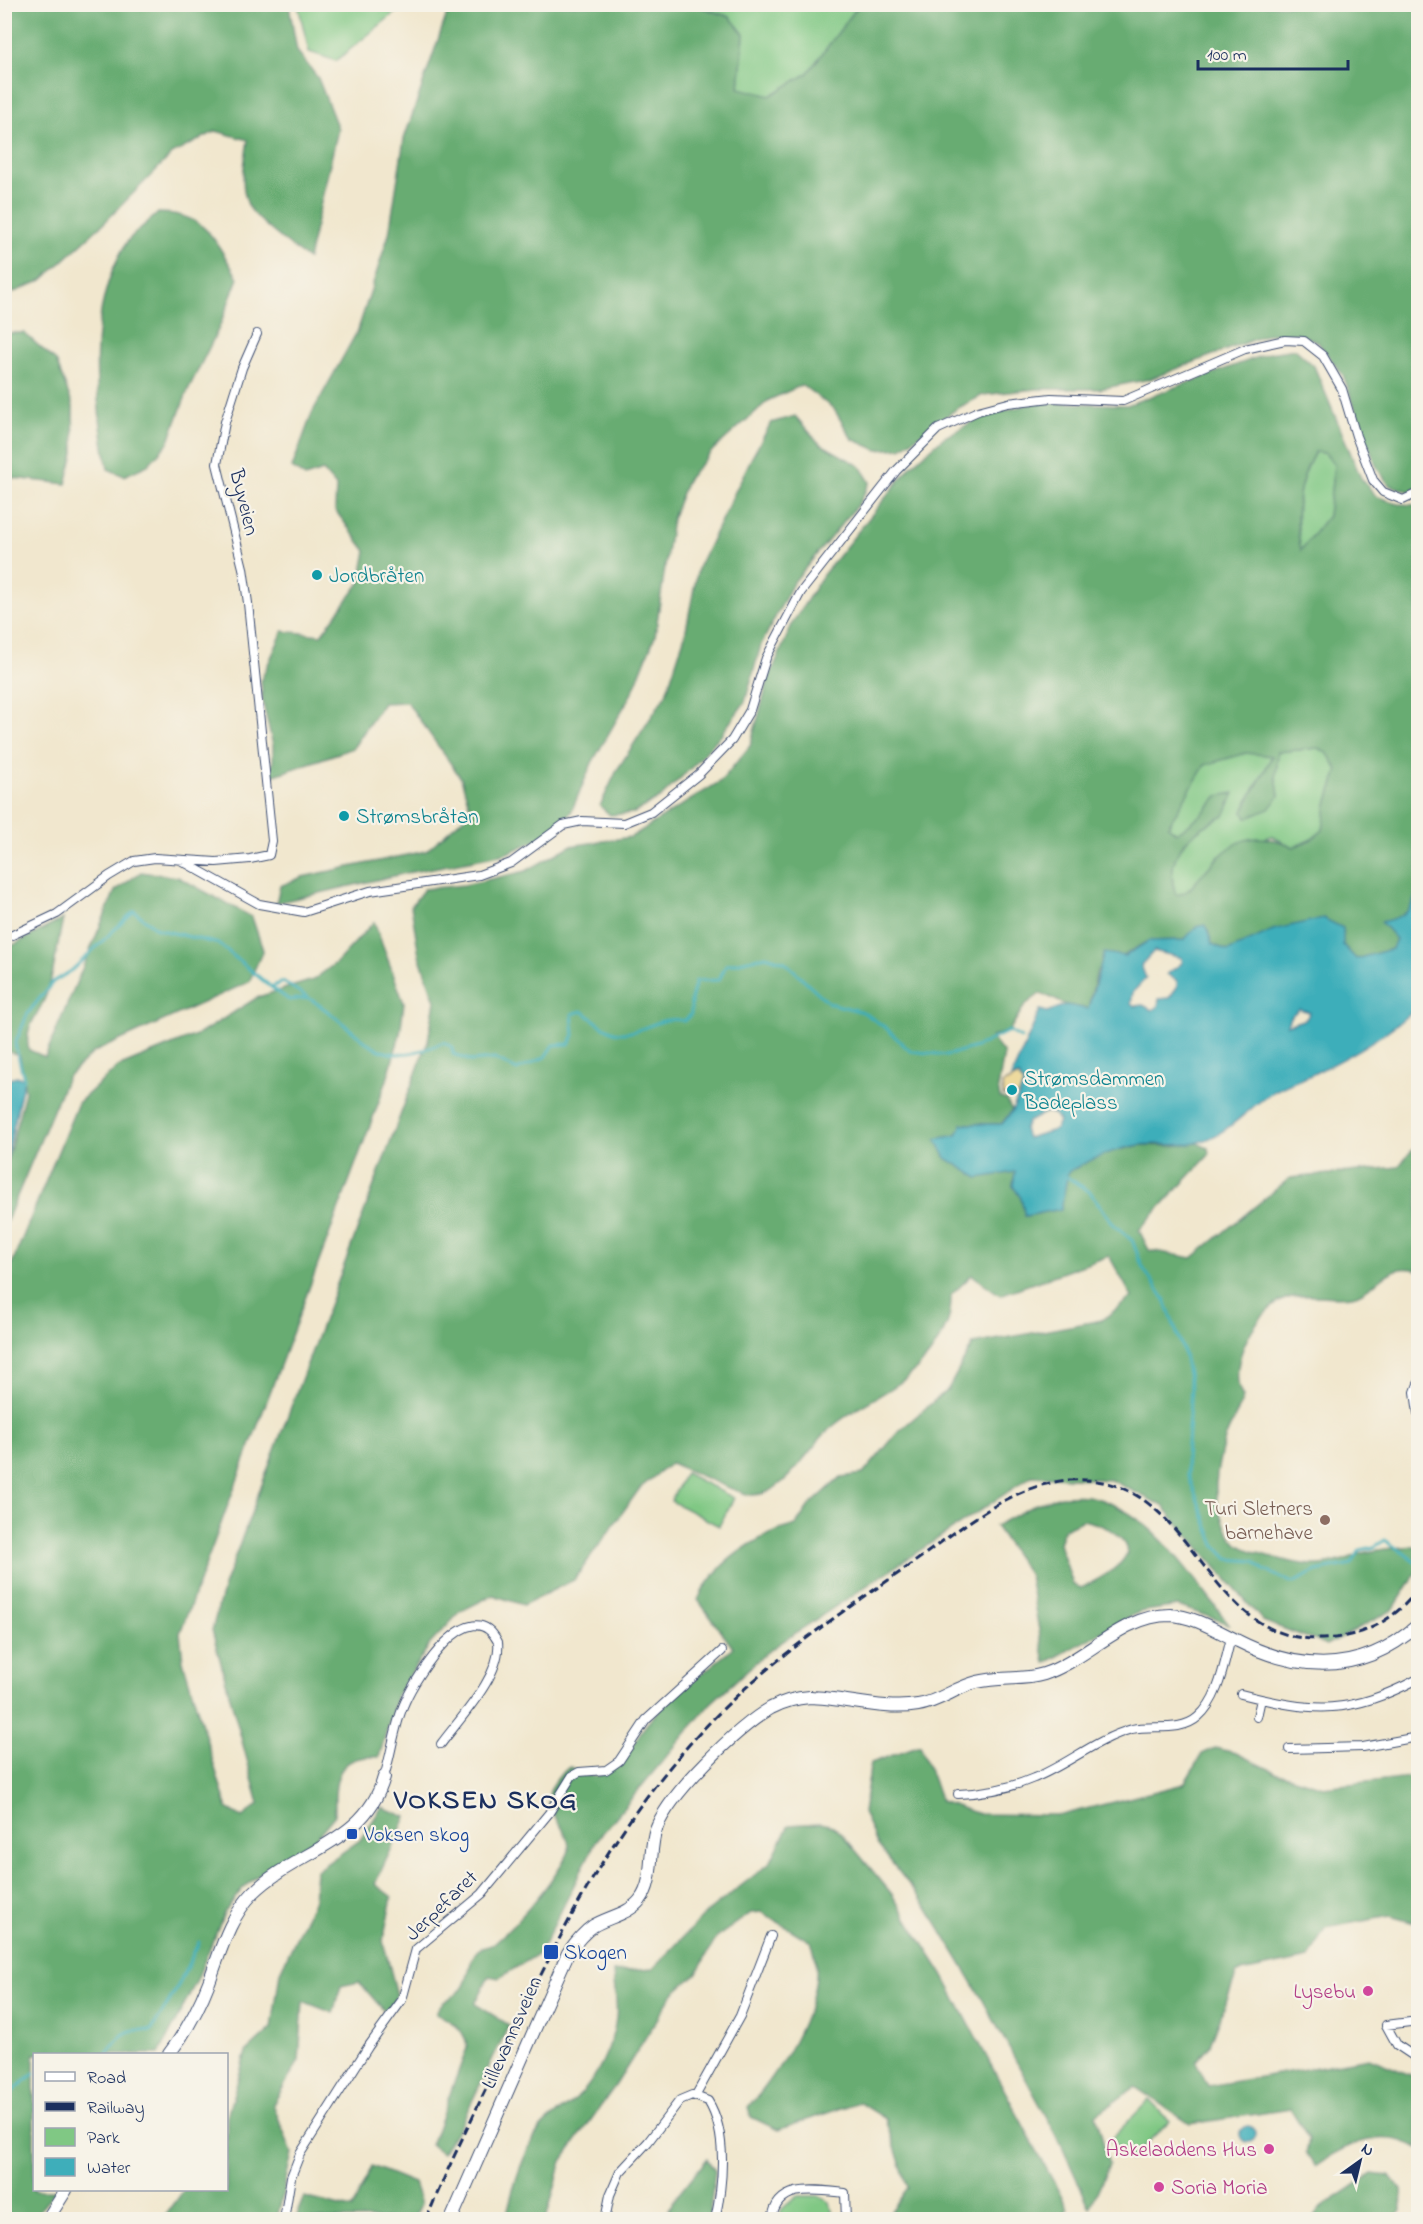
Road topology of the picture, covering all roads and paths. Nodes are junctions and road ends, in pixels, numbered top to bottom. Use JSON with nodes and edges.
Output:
{"nodes":[{"id":1,"x":257,"y":334,"type":"dead end"},
{"id":2,"x":1419,"y":493,"type":"edge"},
{"id":3,"x":182,"y":861,"type":"junction"},
{"id":4,"x":4,"y":939,"type":"edge"},
{"id":5,"x":1419,"y":1384,"type":"edge"},
{"id":6,"x":1419,"y":1413,"type":"edge"},
{"id":7,"x":1419,"y":1625,"type":"edge"},
{"id":8,"x":1231,"y":1638,"type":"junction"},
{"id":9,"x":722,"y":1651,"type":"dead end"},
{"id":10,"x":1419,"y":1680,"type":"edge"},
{"id":11,"x":1241,"y":1694,"type":"dead end"},
{"id":12,"x":1261,"y":1699,"type":"junction"},
{"id":13,"x":1257,"y":1717,"type":"dead end"},
{"id":14,"x":1419,"y":1737,"type":"edge"},
{"id":15,"x":441,"y":1744,"type":"dead end"},
{"id":16,"x":1288,"y":1749,"type":"dead end"},
{"id":17,"x":384,"y":1777,"type":"joint"},
{"id":18,"x":958,"y":1794,"type":"dead end"},
{"id":19,"x":771,"y":1936,"type":"dead end"},
{"id":20,"x":1419,"y":2020,"type":"edge"},
{"id":21,"x":170,"y":2053,"type":"edge"},
{"id":22,"x":1419,"y":2059,"type":"edge"},
{"id":23,"x":696,"y":2095,"type":"junction"},
{"id":24,"x":65,"y":2191,"type":"edge"},
{"id":25,"x":47,"y":2220,"type":"edge"},
{"id":26,"x":284,"y":2220,"type":"edge"},
{"id":27,"x":451,"y":2220,"type":"edge"},
{"id":28,"x":605,"y":2220,"type":"edge"},
{"id":29,"x":715,"y":2220,"type":"edge"},
{"id":30,"x":772,"y":2220,"type":"edge"},
{"id":31,"x":846,"y":2220,"type":"edge"}],
"edges":[{"from":1,"to":3,"type":"street","name":"Byveien"},
{"from":2,"to":3,"type":"street"},
{"from":3,"to":4,"type":"street"},
{"from":5,"to":6,"type":"street"},
{"from":7,"to":8,"type":"street","name":"Lillevannsveien"},
{"from":8,"to":18,"type":"street"},
{"from":8,"to":27,"type":"street","name":"Lillevannsveien"},
{"from":9,"to":26,"type":"street","name":"Jerpefaret"},
{"from":10,"to":12,"type":"street"},
{"from":11,"to":12,"type":"street"},
{"from":12,"to":13,"type":"street"},
{"from":14,"to":16,"type":"street"},
{"from":15,"to":17,"type":"street"},
{"from":17,"to":21,"type":"street"},
{"from":19,"to":23,"type":"street"},
{"from":20,"to":22,"type":"street"},
{"from":23,"to":28,"type":"street"},
{"from":23,"to":29,"type":"street"},
{"from":24,"to":25,"type":"street"},
{"from":30,"to":31,"type":"street"}]}
